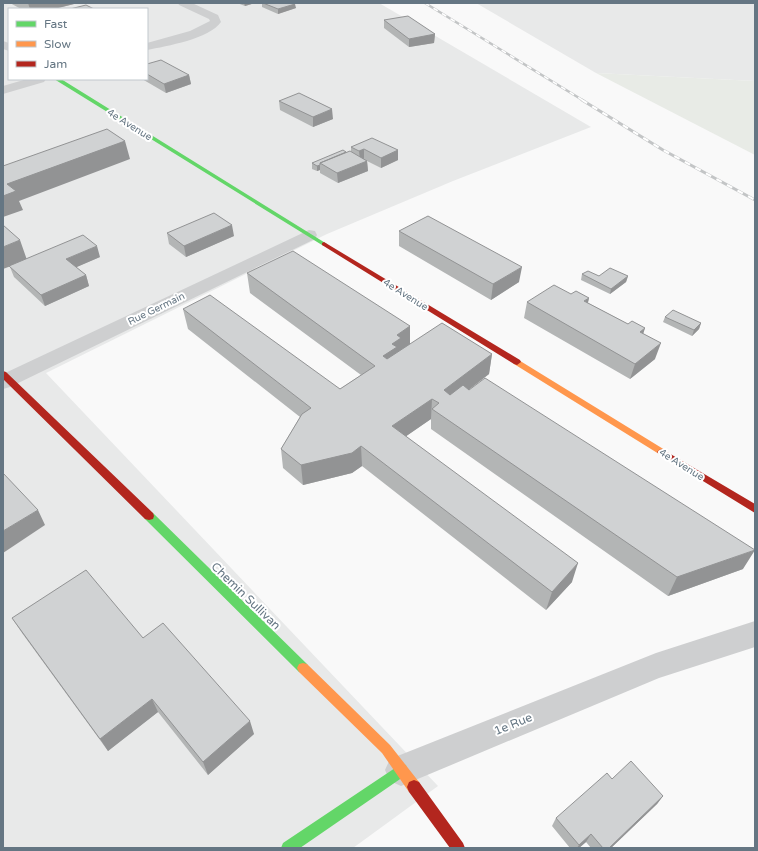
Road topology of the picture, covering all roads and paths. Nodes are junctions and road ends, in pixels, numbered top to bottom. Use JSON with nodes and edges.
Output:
{"nodes":[{"id":1,"x":182,"y":3,"type":"edge"},
{"id":2,"x":148,"y":47,"type":"edge"},
{"id":3,"x":37,"y":80,"type":"edge"},
{"id":4,"x":59,"y":80,"type":"edge"},
{"id":5,"x":3,"y":90,"type":"edge"},
{"id":6,"x":309,"y":235,"type":"junction"},
{"id":7,"x":5,"y":378,"type":"edge"},
{"id":8,"x":755,"y":510,"type":"edge"},
{"id":9,"x":755,"y":634,"type":"edge"},
{"id":10,"x":401,"y":770,"type":"junction"},
{"id":11,"x":288,"y":848,"type":"edge"},
{"id":12,"x":458,"y":848,"type":"edge"}],
"edges":[{"from":1,"to":2,"type":"street"},
{"from":3,"to":5,"type":"street"},
{"from":4,"to":6,"type":"street","name":"4e Avenue"},
{"from":6,"to":7,"type":"street","name":"Rue Germain"},
{"from":6,"to":8,"type":"street","name":"4e Avenue"},
{"from":7,"to":10,"type":"street","name":"Chemin Sullivan"},
{"from":9,"to":10,"type":"street","name":"1e Rue"},
{"from":10,"to":11,"type":"street","name":"1e Rue"},
{"from":10,"to":12,"type":"street","name":"Chemin Sullivan"}]}
